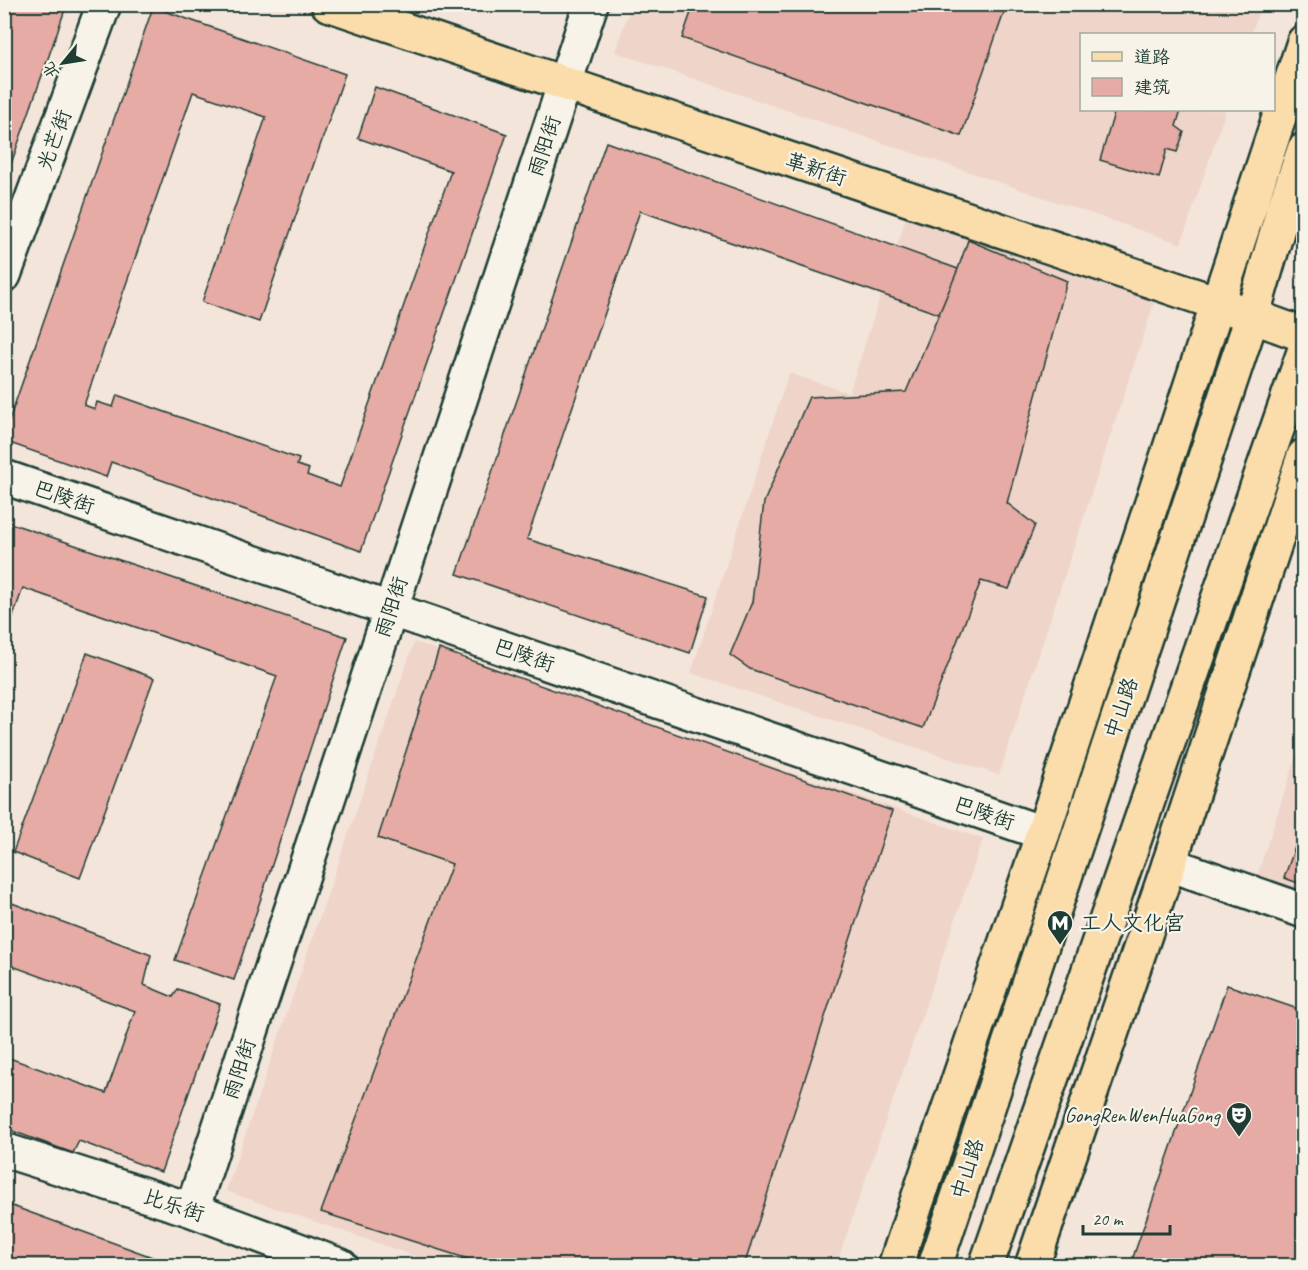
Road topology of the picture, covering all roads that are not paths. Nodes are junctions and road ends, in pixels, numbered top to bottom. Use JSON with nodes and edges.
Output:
{"nodes":[{"id":1,"x":104,"y":4,"type":"edge"},
{"id":2,"x":328,"y":4,"type":"edge"},
{"id":3,"x":591,"y":4,"type":"edge"},
{"id":4,"x":1304,"y":42,"type":"edge"},
{"id":5,"x":564,"y":85,"type":"junction"},
{"id":6,"x":1304,"y":150,"type":"edge"},
{"id":7,"x":4,"y":275,"type":"edge"},
{"id":8,"x":1217,"y":303,"type":"junction"},
{"id":9,"x":1252,"y":317,"type":"junction"},
{"id":10,"x":1304,"y":335,"type":"edge"},
{"id":11,"x":1304,"y":352,"type":"edge"},
{"id":12,"x":1304,"y":456,"type":"edge"},
{"id":13,"x":4,"y":477,"type":"edge"},
{"id":14,"x":391,"y":609,"type":"junction"},
{"id":15,"x":1043,"y":833,"type":"junction"},
{"id":16,"x":1169,"y":864,"type":"junction"},
{"id":17,"x":1304,"y":911,"type":"edge"},
{"id":18,"x":4,"y":1150,"type":"edge"},
{"id":19,"x":192,"y":1210,"type":"junction"},
{"id":20,"x":341,"y":1266,"type":"edge"},
{"id":21,"x":895,"y":1266,"type":"edge"},
{"id":22,"x":935,"y":1266,"type":"edge"},
{"id":23,"x":986,"y":1266,"type":"edge"},
{"id":24,"x":1032,"y":1266,"type":"edge"}],
"edges":[{"from":1,"to":7,"type":"street","name":"光芒街"},
{"from":2,"to":5,"type":"main road","name":"革新街"},
{"from":3,"to":5,"type":"street","name":"雨阳街"},
{"from":4,"to":8,"type":"main road"},
{"from":5,"to":8,"type":"main road","name":"革新街"},
{"from":5,"to":14,"type":"street","name":"雨阳街"},
{"from":6,"to":9,"type":"main road","name":"中山路"},
{"from":8,"to":9,"type":"main road","name":"革新街"},
{"from":8,"to":15,"type":"main road"},
{"from":9,"to":10,"type":"main road","name":"革新街"},
{"from":9,"to":22,"type":"main road","name":"中山路"},
{"from":11,"to":23,"type":"main road"},
{"from":12,"to":16,"type":"main road"},
{"from":13,"to":14,"type":"street","name":"巴陵街"},
{"from":14,"to":15,"type":"street","name":"巴陵街"},
{"from":14,"to":19,"type":"street","name":"雨阳街"},
{"from":15,"to":21,"type":"main road"},
{"from":16,"to":17,"type":"street"},
{"from":16,"to":24,"type":"main road"},
{"from":18,"to":19,"type":"street","name":"比乐街"},
{"from":19,"to":20,"type":"street","name":"比乐街"}]}
